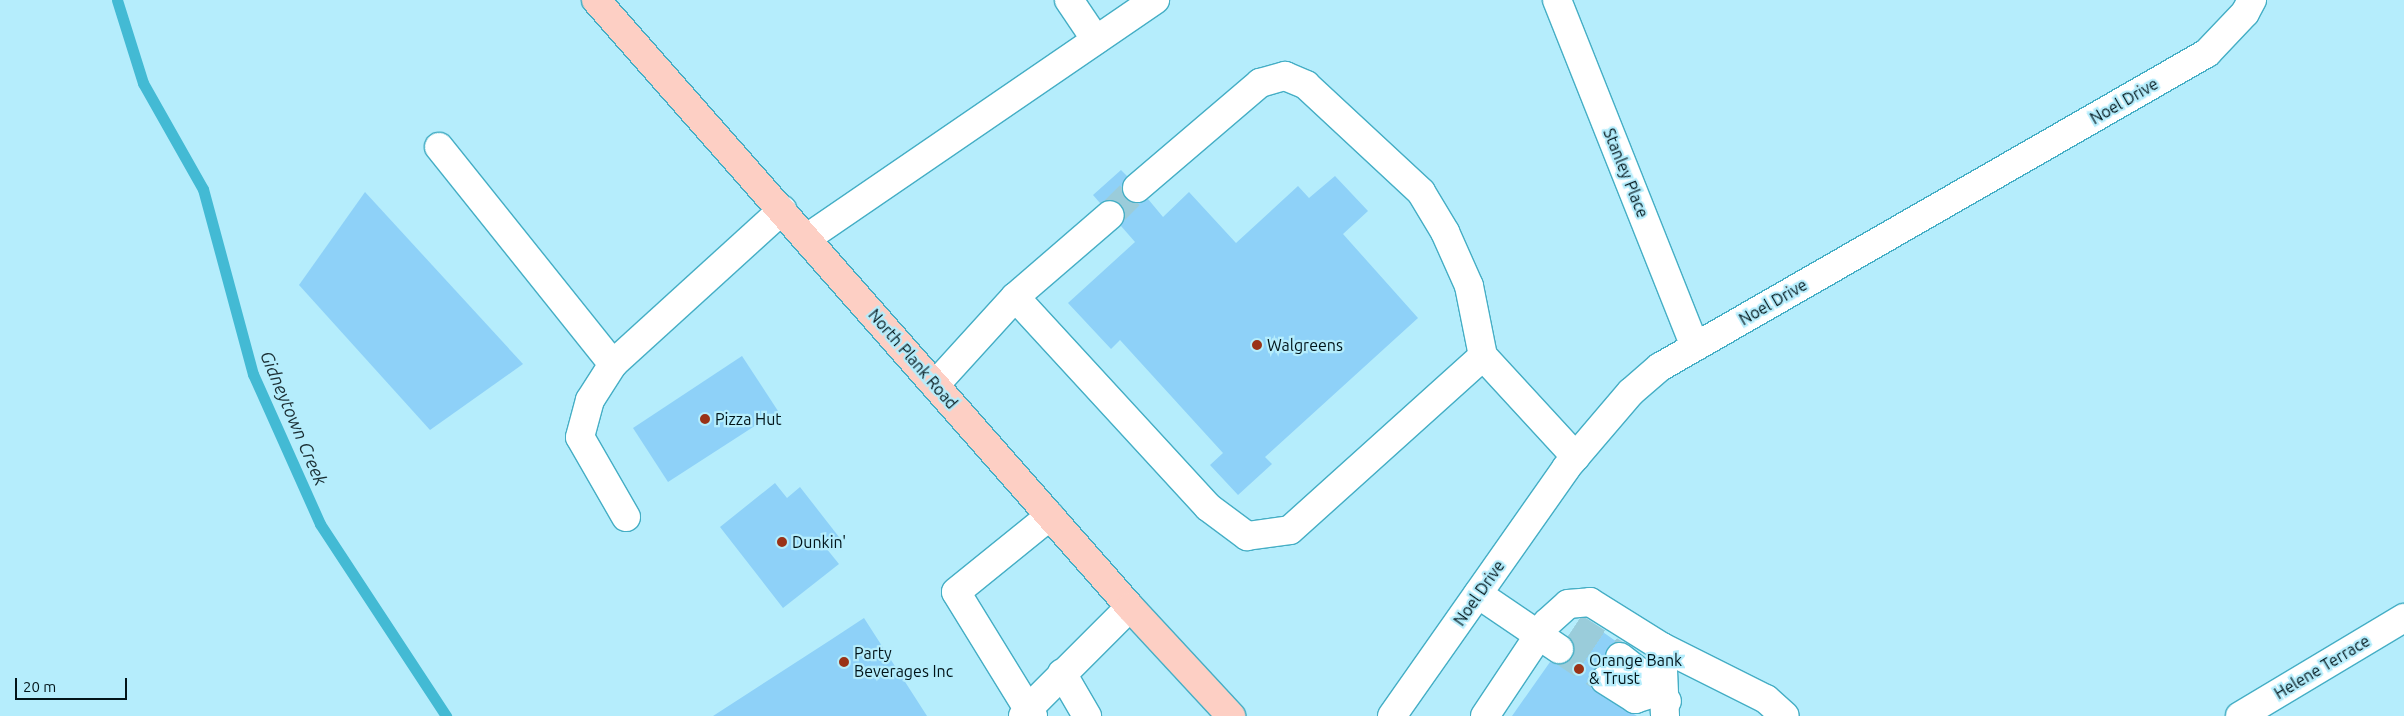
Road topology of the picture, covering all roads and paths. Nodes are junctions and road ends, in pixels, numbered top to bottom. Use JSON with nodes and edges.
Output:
{"nodes":[{"id":1,"x":596,"y":0,"type":"edge"},
{"id":2,"x":1069,"y":0,"type":"edge"},
{"id":3,"x":1155,"y":0,"type":"edge"},
{"id":4,"x":1557,"y":0,"type":"edge"},
{"id":5,"x":2252,"y":0,"type":"edge"},
{"id":6,"x":1096,"y":40,"type":"junction"},
{"id":7,"x":438,"y":147,"type":"dead end"},
{"id":8,"x":1137,"y":188,"type":"tunnel mouth"},
{"id":9,"x":782,"y":210,"type":"junction"},
{"id":10,"x":1110,"y":215,"type":"tunnel mouth"},
{"id":11,"x":806,"y":238,"type":"junction"},
{"id":12,"x":1015,"y":297,"type":"junction"},
{"id":13,"x":1695,"y":347,"type":"junction"},
{"id":14,"x":1482,"y":356,"type":"junction"},
{"id":15,"x":613,"y":364,"type":"junction"},
{"id":16,"x":935,"y":385,"type":"junction"},
{"id":17,"x":1576,"y":456,"type":"junction"},
{"id":18,"x":1050,"y":516,"type":"junction"},
{"id":19,"x":626,"y":517,"type":"dead end"},
{"id":20,"x":1478,"y":594,"type":"junction"},
{"id":21,"x":1130,"y":607,"type":"junction"},
{"id":22,"x":2404,"y":618,"type":"edge"},
{"id":23,"x":1557,"y":632,"type":"junction"},
{"id":24,"x":1662,"y":647,"type":"junction"},
{"id":25,"x":1620,"y":657,"type":"tunnel mouth"},
{"id":26,"x":1062,"y":673,"type":"junction"},
{"id":27,"x":1605,"y":680,"type":"tunnel mouth"},
{"id":28,"x":1662,"y":704,"type":"edge"},
{"id":29,"x":1028,"y":714,"type":"edge"},
{"id":30,"x":1087,"y":716,"type":"edge"},
{"id":31,"x":1231,"y":716,"type":"edge"},
{"id":32,"x":1392,"y":716,"type":"edge"},
{"id":33,"x":1485,"y":716,"type":"edge"},
{"id":34,"x":1785,"y":716,"type":"edge"},
{"id":35,"x":2240,"y":716,"type":"edge"}],
"edges":[{"from":1,"to":9,"type":"main road","name":"North Plank Road"},
{"from":2,"to":6,"type":"street"},
{"from":3,"to":6,"type":"street"},
{"from":4,"to":13,"type":"street","name":"Stanley Place"},
{"from":5,"to":13,"type":"street","name":"Noel Drive"},
{"from":6,"to":11,"type":"street"},
{"from":7,"to":15,"type":"street"},
{"from":8,"to":14,"type":"street"},
{"from":9,"to":11,"type":"main road","name":"North Plank Road"},
{"from":9,"to":15,"type":"street"},
{"from":10,"to":12,"type":"street"},
{"from":11,"to":16,"type":"main road","name":"North Plank Road"},
{"from":12,"to":14,"type":"street"},
{"from":12,"to":16,"type":"street"},
{"from":13,"to":17,"type":"street","name":"Noel Drive"},
{"from":14,"to":17,"type":"street"},
{"from":15,"to":19,"type":"street"},
{"from":16,"to":18,"type":"main road","name":"North Plank Road"},
{"from":17,"to":20,"type":"street","name":"Noel Drive"},
{"from":18,"to":21,"type":"main road","name":"North Plank Road"},
{"from":18,"to":29,"type":"street"},
{"from":20,"to":23,"type":"street"},
{"from":20,"to":32,"type":"street","name":"Noel Drive"},
{"from":21,"to":26,"type":"street"},
{"from":21,"to":31,"type":"main road","name":"North Plank Road"},
{"from":22,"to":35,"type":"street","name":"Helene Terrace"},
{"from":23,"to":24,"type":"street"},
{"from":23,"to":33,"type":"street"},
{"from":24,"to":28,"type":"street"},
{"from":24,"to":34,"type":"street"},
{"from":25,"to":28,"type":"street"},
{"from":26,"to":29,"type":"street"},
{"from":26,"to":30,"type":"street"},
{"from":27,"to":28,"type":"street"}]}
